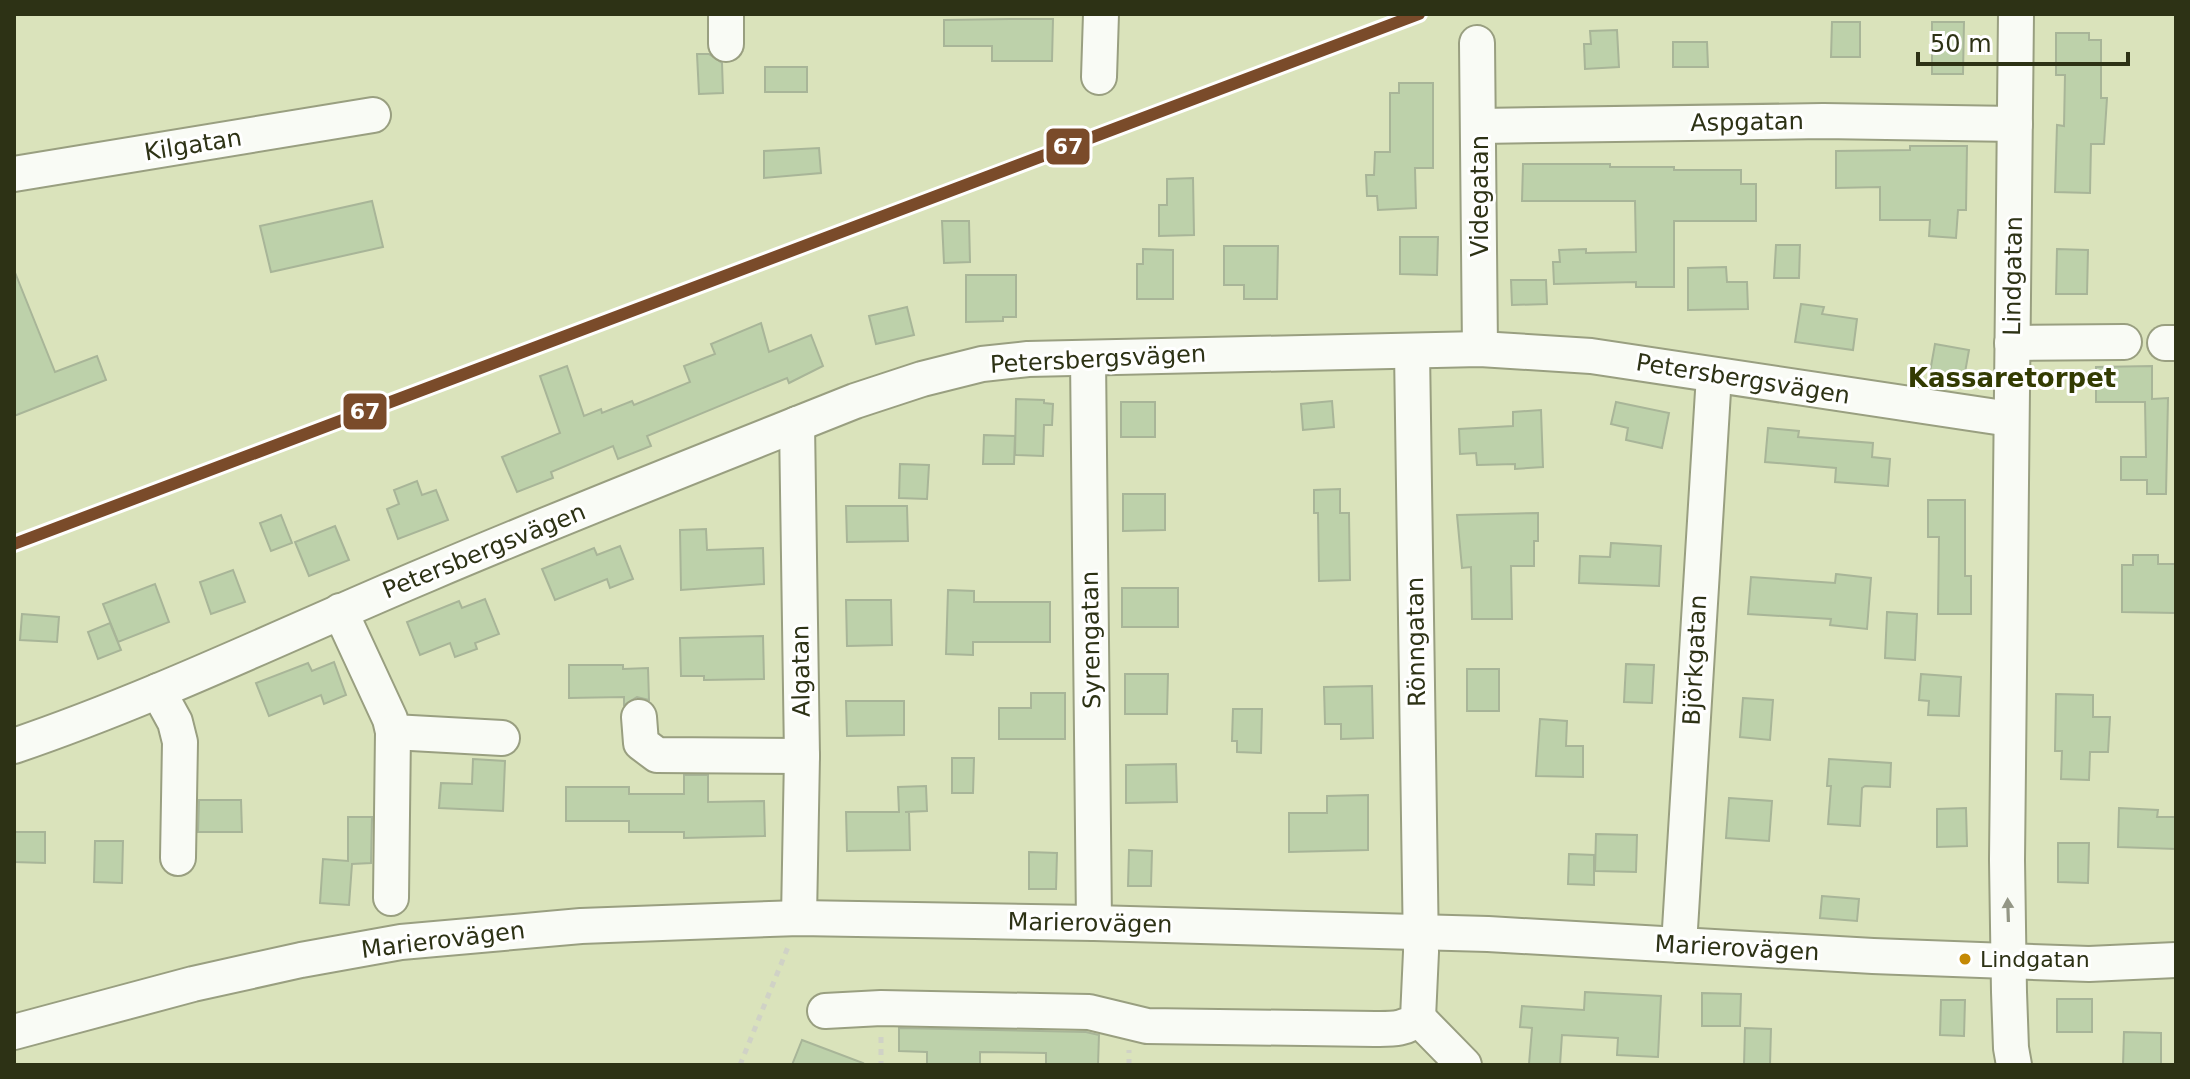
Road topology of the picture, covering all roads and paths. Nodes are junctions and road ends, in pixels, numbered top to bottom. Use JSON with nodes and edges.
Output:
{"nodes":[{"id":1,"x":1101,"y":14,"type":"edge"},
{"id":2,"x":2016,"y":14,"type":"edge"},
{"id":3,"x":1477,"y":43,"type":"dead end"},
{"id":4,"x":1099,"y":77,"type":"dead end"},
{"id":5,"x":373,"y":115,"type":"dead end"},
{"id":6,"x":2015,"y":124,"type":"junction"},
{"id":7,"x":1480,"y":126,"type":"junction"},
{"id":8,"x":14,"y":174,"type":"edge"},
{"id":9,"x":2124,"y":342,"type":"dead end"},
{"id":10,"x":2012,"y":343,"type":"junction"},
{"id":11,"x":1480,"y":349,"type":"junction"},
{"id":12,"x":1412,"y":351,"type":"junction"},
{"id":13,"x":1088,"y":358,"type":"junction"},
{"id":14,"x":1714,"y":375,"type":"junction"},
{"id":15,"x":2010,"y":419,"type":"junction"},
{"id":16,"x":797,"y":424,"type":"junction"},
{"id":17,"x":340,"y":611,"type":"junction"},
{"id":18,"x":158,"y":691,"type":"junction"},
{"id":19,"x":639,"y":717,"type":"dead end"},
{"id":20,"x":393,"y":732,"type":"junction"},
{"id":21,"x":502,"y":738,"type":"dead end"},
{"id":22,"x":14,"y":746,"type":"edge"},
{"id":23,"x":802,"y":756,"type":"junction"},
{"id":24,"x":178,"y":858,"type":"dead end"},
{"id":25,"x":391,"y":898,"type":"dead end"},
{"id":26,"x":799,"y":918,"type":"junction"},
{"id":27,"x":1094,"y":923,"type":"junction"},
{"id":28,"x":1421,"y":932,"type":"junction"},
{"id":29,"x":1679,"y":945,"type":"junction"},
{"id":30,"x":2176,"y":960,"type":"edge"},
{"id":31,"x":2009,"y":961,"type":"junction"},
{"id":32,"x":825,"y":1011,"type":"dead end"},
{"id":33,"x":1418,"y":1018,"type":"junction"},
{"id":34,"x":14,"y":1032,"type":"edge"},
{"id":35,"x":740,"y":1065,"type":"edge"},
{"id":36,"x":1464,"y":1065,"type":"edge"},
{"id":37,"x":2014,"y":1065,"type":"edge"}],
"edges":[{"from":1,"to":4,"type":"street"},
{"from":2,"to":6,"type":"street","name":"Lindgatan"},
{"from":3,"to":7,"type":"street","name":"Videgatan"},
{"from":5,"to":8,"type":"street","name":"Kilgatan"},
{"from":6,"to":7,"type":"street","name":"Aspgatan"},
{"from":6,"to":10,"type":"street","name":"Lindgatan"},
{"from":7,"to":11,"type":"street","name":"Videgatan"},
{"from":9,"to":10,"type":"street"},
{"from":10,"to":15,"type":"street","name":"Lindgatan"},
{"from":11,"to":12,"type":"street","name":"Petersbergsvägen"},
{"from":11,"to":14,"type":"street","name":"Petersbergsvägen"},
{"from":12,"to":13,"type":"street","name":"Petersbergsvägen"},
{"from":12,"to":28,"type":"street","name":"Rönngatan"},
{"from":13,"to":16,"type":"street","name":"Petersbergsvägen"},
{"from":13,"to":27,"type":"street","name":"Syrengatan"},
{"from":14,"to":15,"type":"street","name":"Petersbergsvägen"},
{"from":14,"to":29,"type":"street","name":"Björkgatan"},
{"from":31,"to":15,"type":"street","name":"Lindgatan","one_way":true},
{"from":16,"to":17,"type":"street","name":"Petersbergsvägen"},
{"from":16,"to":23,"type":"street","name":"Algatan"},
{"from":17,"to":18,"type":"street","name":"Petersbergsvägen"},
{"from":17,"to":20,"type":"street"},
{"from":18,"to":22,"type":"street","name":"Petersbergsvägen"},
{"from":18,"to":24,"type":"street"},
{"from":19,"to":23,"type":"street"},
{"from":20,"to":21,"type":"street"},
{"from":20,"to":25,"type":"street"},
{"from":23,"to":26,"type":"street","name":"Algatan"},
{"from":26,"to":27,"type":"street","name":"Marierovägen"},
{"from":26,"to":34,"type":"street","name":"Marierovägen"},
{"from":26,"to":35,"type":"path"},
{"from":27,"to":28,"type":"street","name":"Marierovägen"},
{"from":28,"to":29,"type":"street","name":"Marierovägen"},
{"from":28,"to":33,"type":"street","name":"Rönngatan"},
{"from":29,"to":31,"type":"street","name":"Marierovägen"},
{"from":30,"to":31,"type":"street","name":"Marierovägen"},
{"from":31,"to":37,"type":"street","name":"Lindgatan"},
{"from":32,"to":33,"type":"street"},
{"from":33,"to":36,"type":"street"}]}
